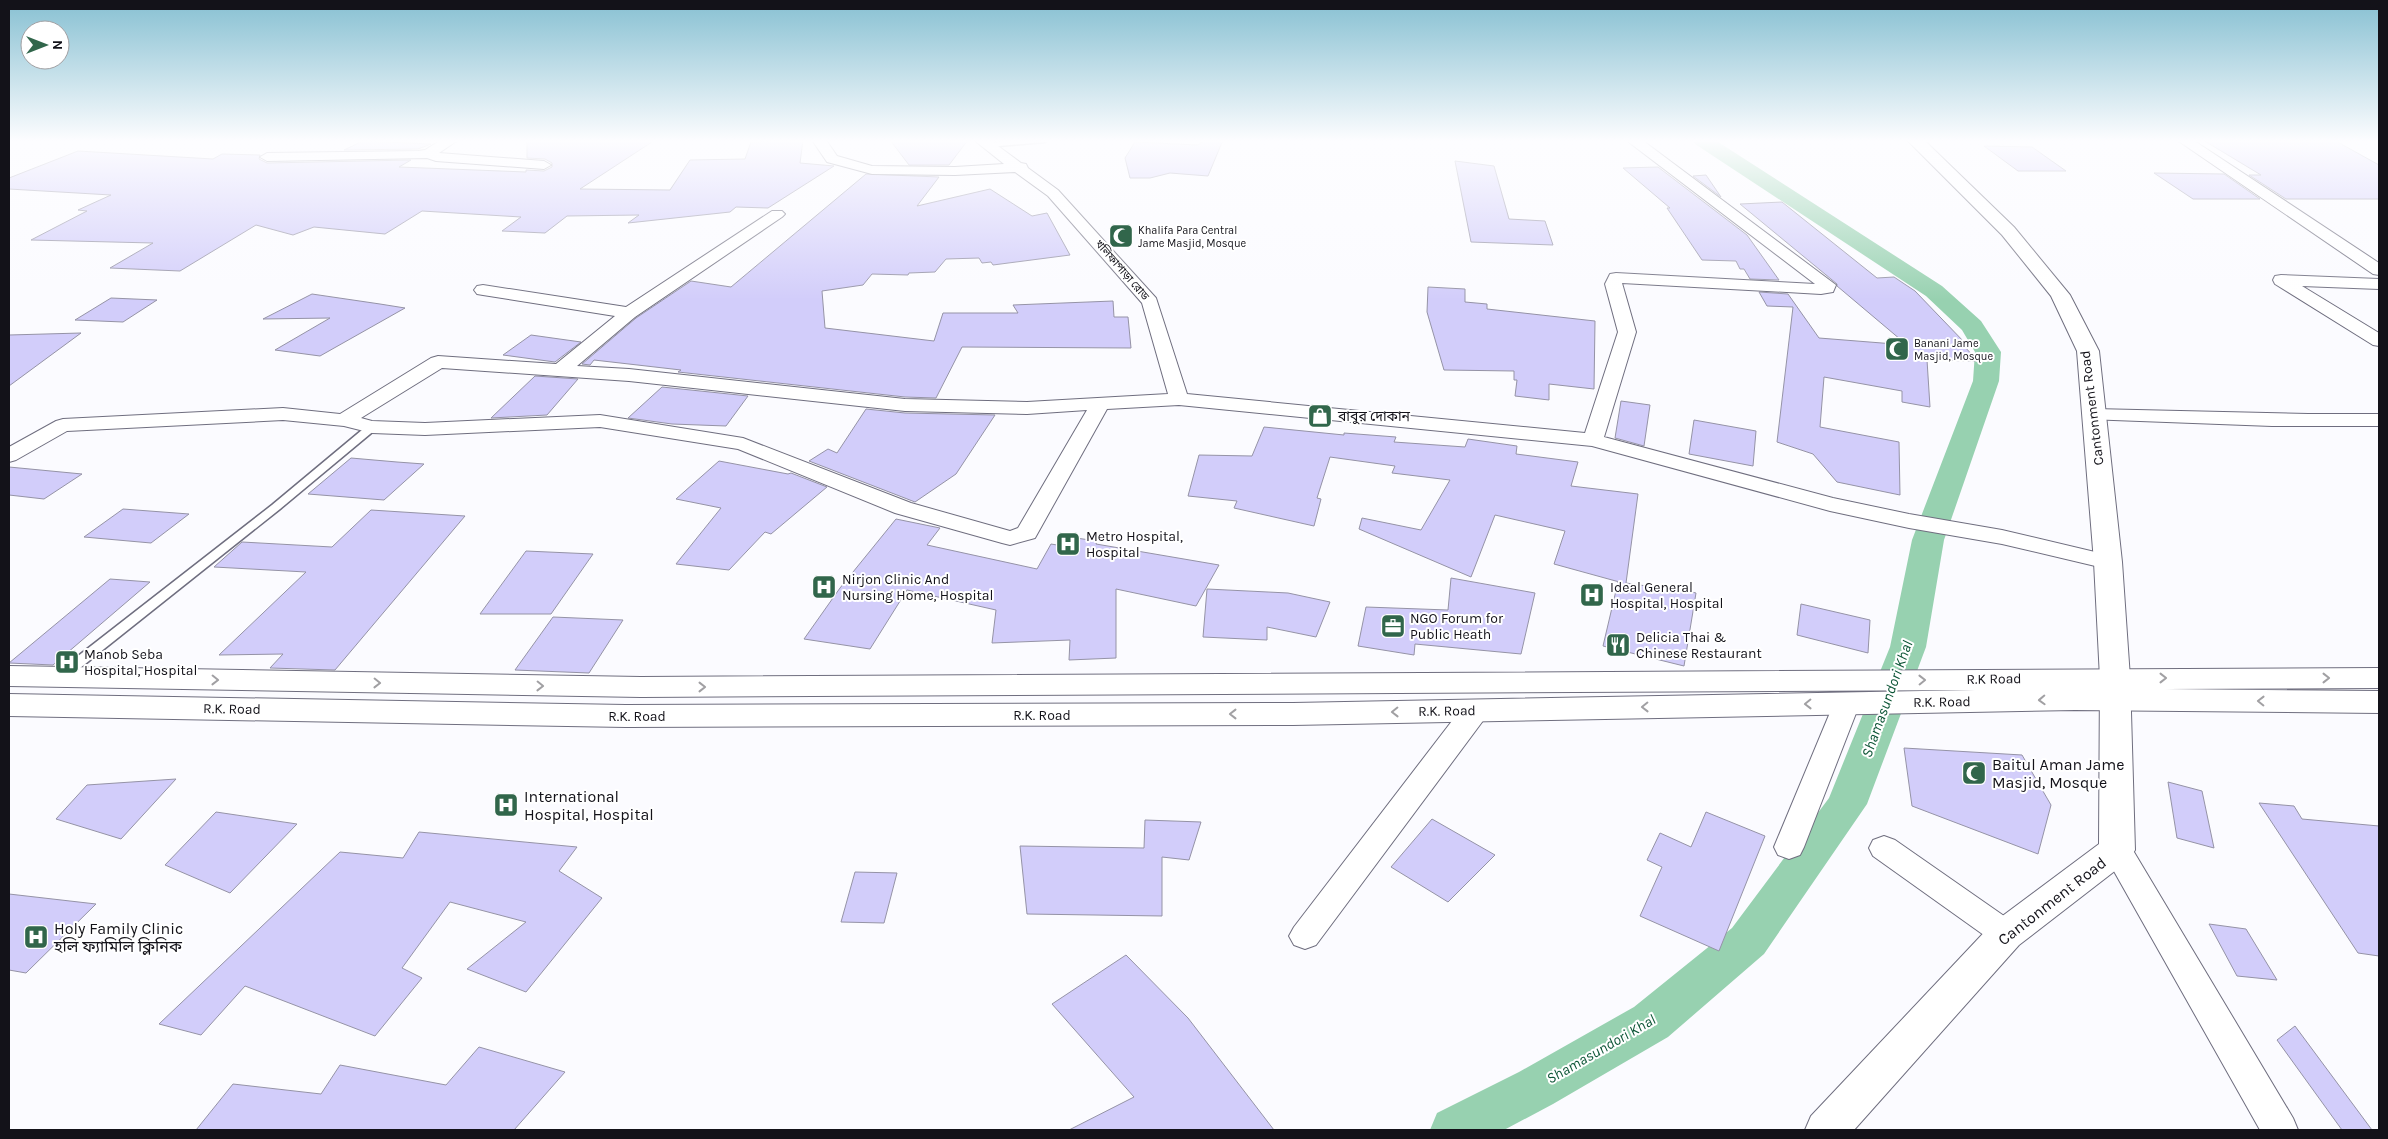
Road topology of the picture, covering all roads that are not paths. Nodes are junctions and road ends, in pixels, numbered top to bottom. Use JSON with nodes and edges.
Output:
{"nodes":[{"id":1,"x":1053,"y":193,"type":"edge"},
{"id":2,"x":1704,"y":193,"type":"edge"},
{"id":3,"x":1969,"y":193,"type":"edge"},
{"id":4,"x":2264,"y":193,"type":"edge"},
{"id":5,"x":777,"y":214,"type":"dead end"},
{"id":6,"x":2379,"y":270,"type":"edge"},
{"id":7,"x":2379,"y":284,"type":"edge"},
{"id":8,"x":483,"y":290,"type":"dead end"},
{"id":9,"x":629,"y":313,"type":"junction"},
{"id":10,"x":2379,"y":342,"type":"edge"},
{"id":11,"x":561,"y":370,"type":"junction"},
{"id":12,"x":1179,"y":399,"type":"junction"},
{"id":13,"x":1099,"y":406,"type":"junction"},
{"id":14,"x":2094,"y":415,"type":"junction"},
{"id":15,"x":344,"y":420,"type":"junction"},
{"id":16,"x":2379,"y":420,"type":"edge"},
{"id":17,"x":372,"y":427,"type":"junction"},
{"id":18,"x":1593,"y":440,"type":"junction"},
{"id":19,"x":9,"y":456,"type":"edge"},
{"id":20,"x":2108,"y":562,"type":"junction"},
{"id":21,"x":9,"y":676,"type":"edge"},
{"id":22,"x":60,"y":677,"type":"junction"},
{"id":23,"x":2379,"y":678,"type":"edge"},
{"id":24,"x":2115,"y":689,"type":"junction"},
{"id":25,"x":2002,"y":690,"type":"junction"},
{"id":26,"x":1865,"y":696,"type":"junction"},
{"id":27,"x":2379,"y":702,"type":"edge"},
{"id":28,"x":9,"y":705,"type":"edge"},
{"id":29,"x":1475,"y":711,"type":"junction"},
{"id":30,"x":1789,"y":847,"type":"dead end"},
{"id":31,"x":1884,"y":848,"type":"dead end"},
{"id":32,"x":2117,"y":850,"type":"junction"},
{"id":33,"x":2006,"y":934,"type":"junction"},
{"id":34,"x":1305,"y":936,"type":"dead end"},
{"id":35,"x":1826,"y":1130,"type":"edge"},
{"id":36,"x":2280,"y":1130,"type":"edge"}],
"edges":[{"from":1,"to":12,"type":"street","name":"খলিফাপাড়া রোড"},
{"from":2,"to":18,"type":"street"},
{"from":3,"to":14,"type":"main road","name":"Cantonment Road"},
{"from":4,"to":6,"type":"street"},
{"from":5,"to":9,"type":"street"},
{"from":7,"to":10,"type":"street"},
{"from":8,"to":9,"type":"street"},
{"from":9,"to":11,"type":"street"},
{"from":11,"to":13,"type":"street"},
{"from":11,"to":15,"type":"street"},
{"from":12,"to":13,"type":"street"},
{"from":12,"to":18,"type":"street"},
{"from":13,"to":17,"type":"street"},
{"from":14,"to":16,"type":"street"},
{"from":14,"to":20,"type":"main road","name":"Cantonment Road"},
{"from":15,"to":17,"type":"street"},
{"from":15,"to":19,"type":"street"},
{"from":17,"to":22,"type":"lane"},
{"from":18,"to":20,"type":"street"},
{"from":20,"to":24,"type":"main road","name":"Cantonment Road"},
{"from":21,"to":22,"type":"main road","name":"R.K. Road"},
{"from":22,"to":26,"type":"main road","name":"R.K. Road","one_way":true},
{"from":24,"to":23,"type":"main road","one_way":true},
{"from":24,"to":25,"type":"main road","name":"R.K Road"},
{"from":24,"to":25,"type":"main road","name":"R.K. Road","one_way":true},
{"from":27,"to":24,"type":"main road","one_way":true},
{"from":24,"to":32,"type":"main road","name":"Cantonment Road"},
{"from":25,"to":26,"type":"main road","name":"R.K. Road"},
{"from":26,"to":29,"type":"main road","name":"R.K. Road","one_way":true},
{"from":26,"to":30,"type":"street"},
{"from":29,"to":28,"type":"main road","name":"R.K. Road","one_way":true},
{"from":29,"to":34,"type":"street"},
{"from":31,"to":33,"type":"street"},
{"from":32,"to":33,"type":"main road","name":"Cantonment Road"},
{"from":32,"to":36,"type":"street"},
{"from":33,"to":35,"type":"main road","name":"Cantonment Road"}]}
